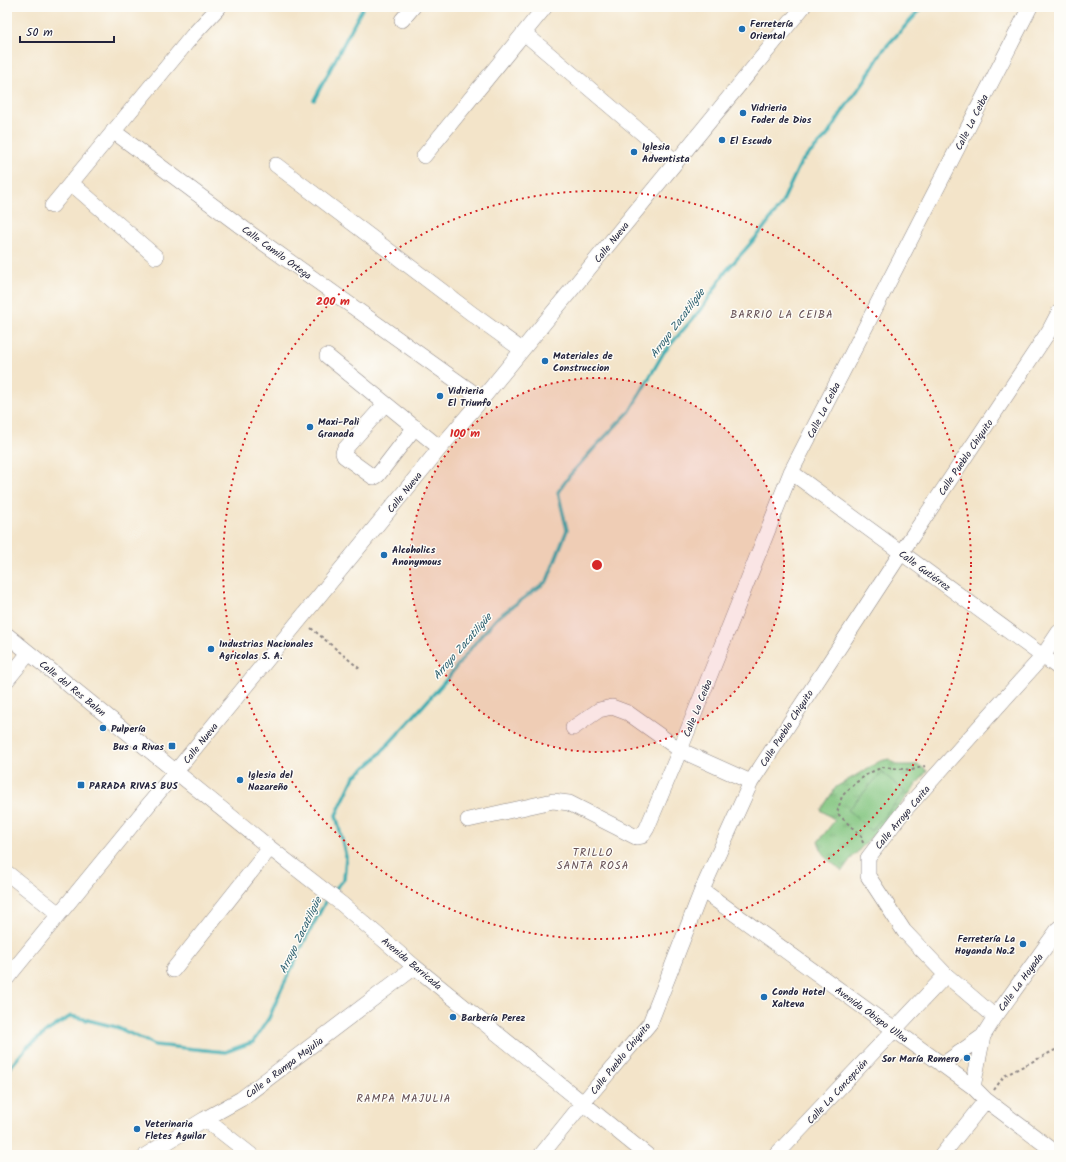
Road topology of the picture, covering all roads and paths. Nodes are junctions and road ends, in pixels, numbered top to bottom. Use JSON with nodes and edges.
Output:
{"nodes":[{"id":1,"x":219,"y":7,"type":"edge"},
{"id":2,"x":413,"y":7,"type":"edge"},
{"id":3,"x":546,"y":7,"type":"edge"},
{"id":4,"x":804,"y":7,"type":"edge"},
{"id":5,"x":1030,"y":7,"type":"edge"},
{"id":6,"x":402,"y":20,"type":"dead end"},
{"id":7,"x":524,"y":33,"type":"junction"},
{"id":8,"x":113,"y":131,"type":"junction"},
{"id":9,"x":424,"y":156,"type":"dead end"},
{"id":10,"x":676,"y":162,"type":"junction"},
{"id":11,"x":276,"y":166,"type":"dead end"},
{"id":12,"x":71,"y":183,"type":"junction"},
{"id":13,"x":52,"y":206,"type":"dead end"},
{"id":14,"x":156,"y":257,"type":"dead end"},
{"id":15,"x":1059,"y":312,"type":"edge"},
{"id":16,"x":522,"y":350,"type":"junction"},
{"id":17,"x":328,"y":356,"type":"dead end"},
{"id":18,"x":482,"y":399,"type":"junction"},
{"id":19,"x":386,"y":404,"type":"junction"},
{"id":20,"x":415,"y":427,"type":"junction"},
{"id":21,"x":440,"y":448,"type":"junction"},
{"id":22,"x":791,"y":472,"type":"junction"},
{"id":23,"x":901,"y":553,"type":"junction"},
{"id":24,"x":301,"y":619,"type":"junction"},
{"id":25,"x":1059,"y":632,"type":"edge"},
{"id":26,"x":7,"y":635,"type":"edge"},
{"id":27,"x":29,"y":653,"type":"junction"},
{"id":28,"x":1043,"y":656,"type":"junction"},
{"id":29,"x":1059,"y":668,"type":"edge"},
{"id":30,"x":360,"y":669,"type":"dead end"},
{"id":31,"x":7,"y":680,"type":"edge"},
{"id":32,"x":573,"y":728,"type":"dead end"},
{"id":33,"x":680,"y":750,"type":"junction"},
{"id":34,"x":946,"y":766,"type":"junction"},
{"id":35,"x":176,"y":772,"type":"junction"},
{"id":36,"x":751,"y":782,"type":"junction"},
{"id":37,"x":468,"y":820,"type":"dead end"},
{"id":38,"x":270,"y":848,"type":"junction"},
{"id":39,"x":868,"y":858,"type":"junction"},
{"id":40,"x":7,"y":873,"type":"edge"},
{"id":41,"x":702,"y":890,"type":"junction"},
{"id":42,"x":59,"y":914,"type":"junction"},
{"id":43,"x":1059,"y":928,"type":"edge"},
{"id":44,"x":415,"y":967,"type":"junction"},
{"id":45,"x":173,"y":970,"type":"dead end"},
{"id":46,"x":946,"y":975,"type":"junction"},
{"id":47,"x":7,"y":978,"type":"edge"},
{"id":48,"x":995,"y":1017,"type":"junction"},
{"id":49,"x":894,"y":1030,"type":"junction"},
{"id":50,"x":983,"y":1036,"type":"junction"},
{"id":51,"x":1059,"y":1048,"type":"edge"},
{"id":52,"x":942,"y":1065,"type":"junction"},
{"id":53,"x":973,"y":1087,"type":"junction"},
{"id":54,"x":986,"y":1100,"type":"junction"},
{"id":55,"x":583,"y":1103,"type":"junction"},
{"id":56,"x":205,"y":1118,"type":"junction"},
{"id":57,"x":146,"y":1155,"type":"edge"},
{"id":58,"x":251,"y":1155,"type":"edge"},
{"id":59,"x":541,"y":1155,"type":"edge"},
{"id":60,"x":647,"y":1155,"type":"edge"},
{"id":61,"x":776,"y":1155,"type":"edge"},
{"id":62,"x":942,"y":1155,"type":"edge"},
{"id":63,"x":1059,"y":1155,"type":"edge"}],
"edges":[{"from":1,"to":8,"type":"street"},
{"from":2,"to":6,"type":"street"},
{"from":3,"to":7,"type":"street"},
{"from":4,"to":10,"type":"street","name":"Calle Nueva"},
{"from":5,"to":22,"type":"street","name":"Calle La Ceiba"},
{"from":7,"to":9,"type":"street"},
{"from":7,"to":10,"type":"street"},
{"from":8,"to":12,"type":"street"},
{"from":8,"to":18,"type":"street","name":"Calle Camilo Ortega"},
{"from":10,"to":16,"type":"street","name":"Calle Nueva"},
{"from":11,"to":16,"type":"street"},
{"from":12,"to":13,"type":"street"},
{"from":12,"to":14,"type":"street"},
{"from":15,"to":23,"type":"street","name":"Calle Pueblo Chiquito"},
{"from":16,"to":18,"type":"street","name":"Calle Nueva"},
{"from":17,"to":19,"type":"street"},
{"from":18,"to":21,"type":"street","name":"Calle Nueva"},
{"from":19,"to":20,"type":"street"},
{"from":19,"to":20,"type":"street"},
{"from":20,"to":21,"type":"street"},
{"from":21,"to":24,"type":"street","name":"Calle Nueva"},
{"from":22,"to":23,"type":"street","name":"Calle Gutiérrez"},
{"from":22,"to":33,"type":"street","name":"Calle La Ceiba"},
{"from":23,"to":28,"type":"street","name":"Calle Gutiérrez"},
{"from":23,"to":36,"type":"street","name":"Calle Pueblo Chiquito"},
{"from":24,"to":30,"type":"path"},
{"from":24,"to":35,"type":"street","name":"Calle Nueva"},
{"from":25,"to":28,"type":"street","name":"Calle Arroyo Carita"},
{"from":26,"to":27,"type":"street","name":"Calle del Res Balon"},
{"from":27,"to":31,"type":"street"},
{"from":27,"to":35,"type":"street","name":"Calle del Res Balon"},
{"from":28,"to":29,"type":"street","name":"Calle Gutiérrez"},
{"from":28,"to":34,"type":"street","name":"Calle Arroyo Carita"},
{"from":32,"to":33,"type":"street"},
{"from":33,"to":36,"type":"street"},
{"from":33,"to":37,"type":"street","name":"Calle La Ceiba"},
{"from":34,"to":39,"type":"street","name":"Calle Arroyo Carita"},
{"from":34,"to":39,"type":"path"},
{"from":35,"to":38,"type":"street","name":"Avenida Barricada"},
{"from":35,"to":42,"type":"street","name":"Calle Nueva"},
{"from":36,"to":41,"type":"street","name":"Calle Pueblo Chiquito"},
{"from":38,"to":44,"type":"street","name":"Avenida Barricada"},
{"from":38,"to":45,"type":"street"},
{"from":39,"to":46,"type":"street","name":"Calle Arroyo Carita"},
{"from":40,"to":42,"type":"street"},
{"from":41,"to":49,"type":"street","name":"Avenida Obispo Ulloa"},
{"from":41,"to":55,"type":"street","name":"Calle Pueblo Chiquito"},
{"from":42,"to":47,"type":"street","name":"Calle Nueva"},
{"from":43,"to":48,"type":"street","name":"Calle La Hoyada"},
{"from":44,"to":55,"type":"street","name":"Avenida Barricada"},
{"from":44,"to":56,"type":"street","name":"Calle a Rampa Majulia"},
{"from":46,"to":48,"type":"street","name":"Calle Arroyo Carita"},
{"from":46,"to":49,"type":"street","name":"Calle La Concepción"},
{"from":48,"to":50,"type":"street","name":"Calle La Hoyada"},
{"from":49,"to":52,"type":"street","name":"Avenida Obispo Ulloa"},
{"from":49,"to":61,"type":"street","name":"Calle La Concepción"},
{"from":50,"to":52,"type":"street","name":"Calle La Hoyada"},
{"from":50,"to":53,"type":"street","name":"Calle La Hoyada"},
{"from":51,"to":54,"type":"path"},
{"from":52,"to":53,"type":"street","name":"Avenida Obispo Ulloa"},
{"from":53,"to":54,"type":"street","name":"Avenida Obispo Ulloa"},
{"from":54,"to":62,"type":"street"},
{"from":54,"to":63,"type":"street","name":"Avenida Obispo Ulloa"},
{"from":55,"to":59,"type":"street","name":"Calle Pueblo Chiquito"},
{"from":55,"to":60,"type":"street","name":"Avenida Barricada"},
{"from":56,"to":57,"type":"street","name":"Calle a Rampa Majulia"},
{"from":56,"to":58,"type":"street"}]}
